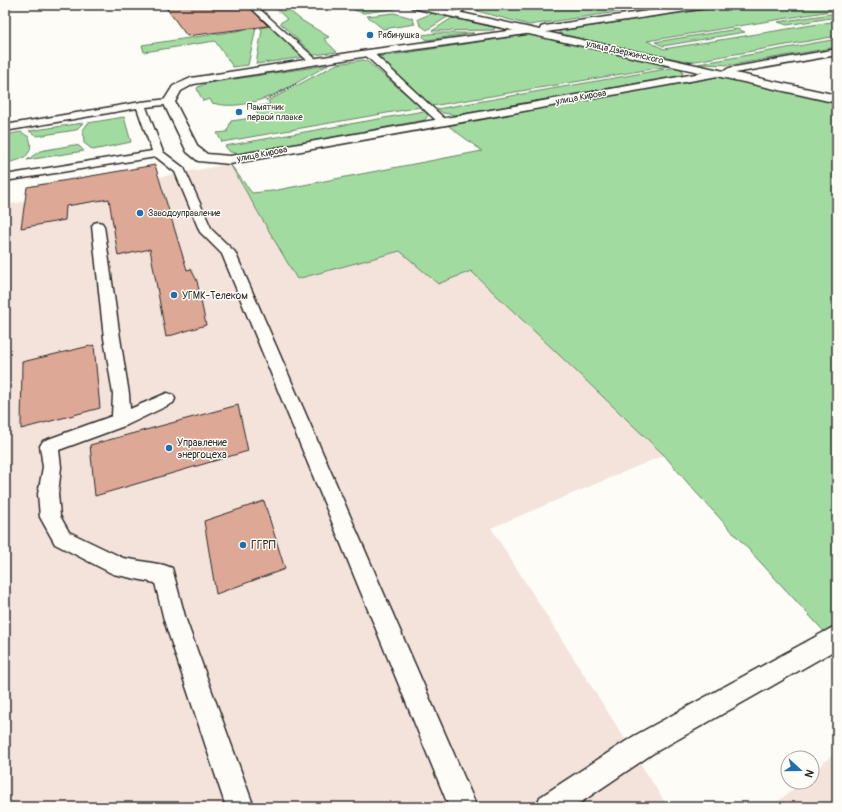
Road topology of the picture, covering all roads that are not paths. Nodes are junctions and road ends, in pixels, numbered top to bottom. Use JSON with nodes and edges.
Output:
{"nodes":[{"id":1,"x":251,"y":5,"type":"edge"},
{"id":2,"x":413,"y":5,"type":"edge"},
{"id":3,"x":468,"y":5,"type":"edge"},
{"id":4,"x":707,"y":5,"type":"edge"},
{"id":5,"x":455,"y":14,"type":"junction"},
{"id":6,"x":530,"y":31,"type":"junction"},
{"id":7,"x":837,"y":52,"type":"edge"},
{"id":8,"x":368,"y":53,"type":"junction"},
{"id":9,"x":314,"y":62,"type":"junction"},
{"id":10,"x":718,"y":73,"type":"junction"},
{"id":11,"x":837,"y":99,"type":"edge"},
{"id":12,"x":169,"y":102,"type":"junction"},
{"id":13,"x":141,"y":105,"type":"junction"},
{"id":14,"x":442,"y":121,"type":"junction"},
{"id":15,"x":5,"y":128,"type":"edge"},
{"id":16,"x":158,"y":153,"type":"junction"},
{"id":17,"x":5,"y":178,"type":"edge"},
{"id":18,"x":98,"y":226,"type":"dead end"},
{"id":19,"x":167,"y":399,"type":"dead end"},
{"id":20,"x":121,"y":420,"type":"junction"},
{"id":21,"x":837,"y":636,"type":"edge"},
{"id":22,"x":240,"y":807,"type":"edge"},
{"id":23,"x":463,"y":807,"type":"edge"},
{"id":24,"x":550,"y":807,"type":"edge"}],
"edges":[{"from":1,"to":9,"type":"lane"},
{"from":2,"to":5,"type":"street","name":"улица Дзержинского"},
{"from":3,"to":5,"type":"lane"},
{"from":4,"to":6,"type":"street"},
{"from":5,"to":6,"type":"street","name":"улица Дзержинского"},
{"from":6,"to":8,"type":"street"},
{"from":6,"to":10,"type":"street","name":"улица Дзержинского"},
{"from":7,"to":10,"type":"street","name":"улица Кирова"},
{"from":8,"to":9,"type":"street"},
{"from":8,"to":14,"type":"lane"},
{"from":9,"to":12,"type":"street"},
{"from":10,"to":11,"type":"street","name":"улица Дзержинского"},
{"from":10,"to":14,"type":"street","name":"улица Кирова"},
{"from":12,"to":13,"type":"lane"},
{"from":12,"to":14,"type":"street","name":"улица Кирова"},
{"from":13,"to":15,"type":"lane"},
{"from":13,"to":16,"type":"lane"},
{"from":16,"to":17,"type":"lane"},
{"from":16,"to":23,"type":"lane"},
{"from":18,"to":20,"type":"lane"},
{"from":19,"to":20,"type":"lane"},
{"from":20,"to":22,"type":"lane"},
{"from":21,"to":24,"type":"lane"}]}
